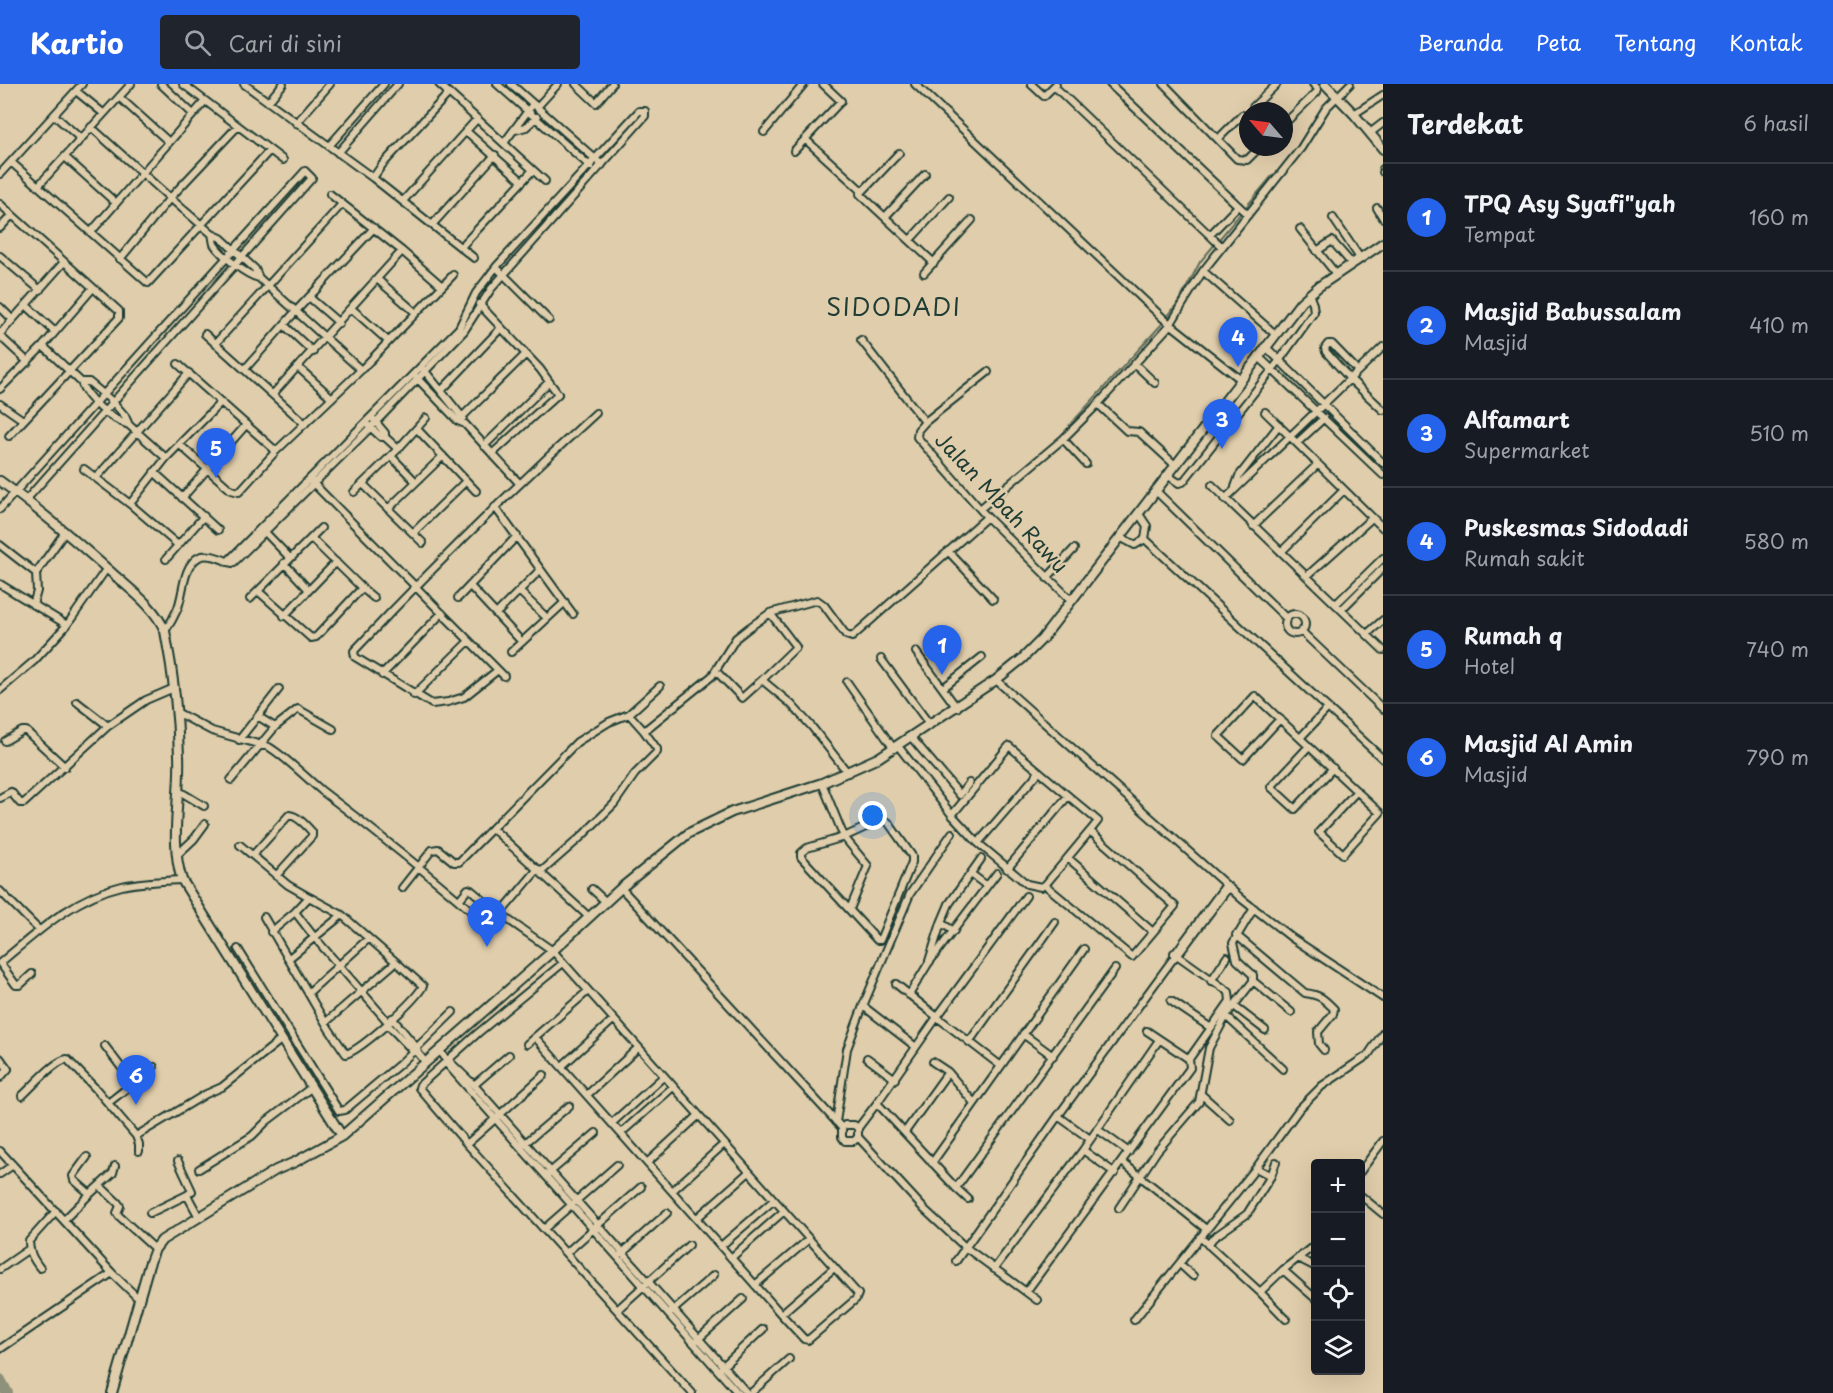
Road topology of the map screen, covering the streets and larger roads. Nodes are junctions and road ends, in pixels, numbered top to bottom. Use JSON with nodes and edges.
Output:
{"nodes":[{"id":1,"x":82,"y":84,"type":"edge"},
{"id":2,"x":131,"y":84,"type":"edge"},
{"id":3,"x":161,"y":84,"type":"edge"},
{"id":4,"x":183,"y":84,"type":"edge"},
{"id":5,"x":244,"y":84,"type":"edge"},
{"id":6,"x":283,"y":84,"type":"edge"},
{"id":7,"x":329,"y":84,"type":"edge"},
{"id":8,"x":384,"y":84,"type":"edge"},
{"id":9,"x":399,"y":84,"type":"edge"},
{"id":10,"x":439,"y":84,"type":"edge"},
{"id":11,"x":497,"y":84,"type":"edge"},
{"id":12,"x":511,"y":84,"type":"edge"},
{"id":13,"x":558,"y":84,"type":"edge"},
{"id":14,"x":576,"y":84,"type":"edge"},
{"id":15,"x":612,"y":84,"type":"edge"},
{"id":16,"x":795,"y":84,"type":"edge"},
{"id":17,"x":823,"y":84,"type":"edge"},
{"id":18,"x":915,"y":84,"type":"edge"},
{"id":19,"x":1032,"y":84,"type":"edge"},
{"id":20,"x":1110,"y":84,"type":"edge"},
{"id":21,"x":1164,"y":84,"type":"edge"},
{"id":22,"x":1277,"y":84,"type":"edge"},
{"id":23,"x":1313,"y":84,"type":"edge"},
{"id":24,"x":1325,"y":84,"type":"edge"},
{"id":25,"x":1350,"y":84,"type":"edge"},
{"id":26,"x":1055,"y":85,"type":"edge"},
{"id":27,"x":802,"y":87,"type":"edge"},
{"id":28,"x":76,"y":91,"type":"junction"},
{"id":29,"x":449,"y":93,"type":"junction"},
{"id":30,"x":1383,"y":95,"type":"edge"},
{"id":31,"x":1337,"y":96,"type":"junction"},
{"id":32,"x":119,"y":97,"type":"junction"},
{"id":33,"x":205,"y":101,"type":"junction"},
{"id":34,"x":268,"y":102,"type":"junction"},
{"id":35,"x":1258,"y":102,"type":"edge"},
{"id":36,"x":537,"y":108,"type":"junction"},
{"id":37,"x":527,"y":111,"type":"junction"},
{"id":38,"x":103,"y":113,"type":"junction"},
{"id":39,"x":193,"y":114,"type":"junction"},
{"id":40,"x":1354,"y":114,"type":"junction"},
{"id":41,"x":54,"y":115,"type":"junction"},
{"id":42,"x":1293,"y":115,"type":"edge"},
{"id":43,"x":536,"y":118,"type":"junction"},
{"id":44,"x":1239,"y":118,"type":"edge"},
{"id":45,"x":476,"y":120,"type":"junction"},
{"id":46,"x":296,"y":123,"type":"junction"},
{"id":47,"x":1383,"y":123,"type":"edge"},
{"id":48,"x":238,"y":126,"type":"junction"},
{"id":49,"x":92,"y":127,"type":"junction"},
{"id":50,"x":515,"y":130,"type":"junction"},
{"id":51,"x":466,"y":131,"type":"junction"},
{"id":52,"x":764,"y":132,"type":"dead end"},
{"id":53,"x":1370,"y":133,"type":"junction"},
{"id":54,"x":81,"y":139,"type":"junction"},
{"id":55,"x":805,"y":139,"type":"junction"},
{"id":56,"x":1218,"y":139,"type":"junction"},
{"id":57,"x":169,"y":142,"type":"junction"},
{"id":58,"x":504,"y":143,"type":"junction"},
{"id":59,"x":334,"y":149,"type":"junction"},
{"id":60,"x":1383,"y":149,"type":"edge"},
{"id":61,"x":270,"y":150,"type":"junction"},
{"id":62,"x":794,"y":151,"type":"dead end"},
{"id":63,"x":899,"y":153,"type":"dead end"},
{"id":64,"x":495,"y":155,"type":"junction"},
{"id":65,"x":1252,"y":156,"type":"edge"},
{"id":66,"x":65,"y":157,"type":"junction"},
{"id":67,"x":595,"y":159,"type":"junction"},
{"id":68,"x":283,"y":160,"type":"dead end"},
{"id":69,"x":10,"y":162,"type":"junction"},
{"id":70,"x":602,"y":165,"type":"junction"},
{"id":71,"x":590,"y":166,"type":"junction"},
{"id":72,"x":533,"y":170,"type":"junction"},
{"id":73,"x":596,"y":172,"type":"junction"},
{"id":74,"x":0,"y":174,"type":"edge"},
{"id":75,"x":142,"y":174,"type":"junction"},
{"id":76,"x":925,"y":174,"type":"dead end"},
{"id":77,"x":373,"y":178,"type":"junction"},
{"id":78,"x":522,"y":181,"type":"junction"},
{"id":79,"x":545,"y":181,"type":"dead end"},
{"id":80,"x":38,"y":186,"type":"junction"},
{"id":81,"x":862,"y":191,"type":"junction"},
{"id":82,"x":330,"y":194,"type":"dead end"},
{"id":83,"x":949,"y":197,"type":"dead end"},
{"id":84,"x":170,"y":198,"type":"junction"},
{"id":85,"x":403,"y":201,"type":"junction"},
{"id":86,"x":116,"y":203,"type":"junction"},
{"id":87,"x":0,"y":204,"type":"edge"},
{"id":88,"x":342,"y":204,"type":"junction"},
{"id":89,"x":1239,"y":207,"type":"junction"},
{"id":90,"x":1377,"y":208,"type":"dead end"},
{"id":91,"x":12,"y":215,"type":"junction"},
{"id":92,"x":1247,"y":215,"type":"junction"},
{"id":93,"x":885,"y":217,"type":"junction"},
{"id":94,"x":1333,"y":218,"type":"dead end"},
{"id":95,"x":1383,"y":218,"type":"edge"},
{"id":96,"x":972,"y":220,"type":"dead end"},
{"id":97,"x":200,"y":224,"type":"junction"},
{"id":98,"x":432,"y":225,"type":"junction"},
{"id":99,"x":0,"y":228,"type":"edge"},
{"id":100,"x":374,"y":228,"type":"junction"},
{"id":101,"x":1300,"y":229,"type":"dead end"},
{"id":102,"x":91,"y":232,"type":"junction"},
{"id":103,"x":212,"y":234,"type":"junction"},
{"id":104,"x":1212,"y":237,"type":"junction"},
{"id":105,"x":910,"y":240,"type":"junction"},
{"id":106,"x":1383,"y":243,"type":"edge"},
{"id":107,"x":1222,"y":246,"type":"junction"},
{"id":108,"x":461,"y":247,"type":"junction"},
{"id":109,"x":402,"y":251,"type":"junction"},
{"id":110,"x":1317,"y":251,"type":"junction"},
{"id":111,"x":238,"y":253,"type":"junction"},
{"id":112,"x":0,"y":256,"type":"edge"},
{"id":113,"x":474,"y":258,"type":"dead end"},
{"id":114,"x":1360,"y":258,"type":"junction"},
{"id":115,"x":120,"y":259,"type":"junction"},
{"id":116,"x":231,"y":261,"type":"junction"},
{"id":117,"x":64,"y":262,"type":"junction"},
{"id":118,"x":934,"y":263,"type":"junction"},
{"id":119,"x":1352,"y":264,"type":"junction"},
{"id":120,"x":496,"y":267,"type":"junction"},
{"id":121,"x":1203,"y":271,"type":"junction"},
{"id":122,"x":924,"y":273,"type":"dead end"},
{"id":123,"x":1336,"y":274,"type":"junction"},
{"id":124,"x":453,"y":275,"type":"dead end"},
{"id":125,"x":504,"y":275,"type":"junction"},
{"id":126,"x":259,"y":278,"type":"junction"},
{"id":127,"x":377,"y":279,"type":"junction"},
{"id":128,"x":442,"y":286,"type":"junction"},
{"id":129,"x":269,"y":287,"type":"junction"},
{"id":130,"x":93,"y":288,"type":"junction"},
{"id":131,"x":40,"y":290,"type":"junction"},
{"id":132,"x":1309,"y":294,"type":"junction"},
{"id":133,"x":309,"y":297,"type":"junction"},
{"id":134,"x":473,"y":300,"type":"junction"},
{"id":135,"x":26,"y":305,"type":"junction"},
{"id":136,"x":480,"y":305,"type":"junction"},
{"id":137,"x":0,"y":307,"type":"edge"},
{"id":138,"x":351,"y":308,"type":"junction"},
{"id":139,"x":296,"y":311,"type":"junction"},
{"id":140,"x":415,"y":312,"type":"junction"},
{"id":141,"x":12,"y":319,"type":"junction"},
{"id":142,"x":549,"y":320,"type":"dead end"},
{"id":143,"x":1167,"y":322,"type":"junction"},
{"id":144,"x":339,"y":323,"type":"junction"},
{"id":145,"x":284,"y":325,"type":"junction"},
{"id":146,"x":501,"y":328,"type":"junction"},
{"id":147,"x":55,"y":332,"type":"junction"},
{"id":148,"x":205,"y":334,"type":"dead end"},
{"id":149,"x":1275,"y":334,"type":"junction"},
{"id":150,"x":0,"y":335,"type":"edge"},
{"id":151,"x":326,"y":339,"type":"junction"},
{"id":152,"x":861,"y":340,"type":"dead end"},
{"id":153,"x":388,"y":341,"type":"junction"},
{"id":154,"x":215,"y":344,"type":"junction"},
{"id":155,"x":43,"y":346,"type":"junction"},
{"id":156,"x":1265,"y":346,"type":"junction"},
{"id":157,"x":1383,"y":347,"type":"edge"},
{"id":158,"x":313,"y":352,"type":"junction"},
{"id":159,"x":525,"y":354,"type":"junction"},
{"id":160,"x":1258,"y":356,"type":"junction"},
{"id":161,"x":1279,"y":360,"type":"junction"},
{"id":162,"x":28,"y":362,"type":"junction"},
{"id":163,"x":1135,"y":363,"type":"junction"},
{"id":164,"x":178,"y":364,"type":"dead end"},
{"id":165,"x":299,"y":368,"type":"junction"},
{"id":166,"x":245,"y":369,"type":"junction"},
{"id":167,"x":422,"y":369,"type":"junction"},
{"id":168,"x":361,"y":370,"type":"junction"},
{"id":169,"x":1272,"y":370,"type":"junction"},
{"id":170,"x":70,"y":371,"type":"junction"},
{"id":171,"x":1358,"y":371,"type":"junction"},
{"id":172,"x":988,"y":372,"type":"dead end"},
{"id":173,"x":189,"y":373,"type":"junction"},
{"id":174,"x":415,"y":376,"type":"junction"},
{"id":175,"x":1350,"y":378,"type":"junction"},
{"id":176,"x":1240,"y":379,"type":"junction"},
{"id":177,"x":81,"y":382,"type":"junction"},
{"id":178,"x":549,"y":382,"type":"junction"},
{"id":179,"x":1155,"y":383,"type":"dead end"},
{"id":180,"x":0,"y":389,"type":"edge"},
{"id":181,"x":441,"y":391,"type":"junction"},
{"id":182,"x":104,"y":394,"type":"junction"},
{"id":183,"x":273,"y":394,"type":"junction"},
{"id":184,"x":332,"y":398,"type":"junction"},
{"id":185,"x":113,"y":402,"type":"junction"},
{"id":186,"x":220,"y":402,"type":"junction"},
{"id":187,"x":97,"y":403,"type":"junction"},
{"id":188,"x":0,"y":404,"type":"edge"},
{"id":189,"x":1098,"y":404,"type":"junction"},
{"id":190,"x":1323,"y":406,"type":"junction"},
{"id":191,"x":1382,"y":407,"type":"edge"},
{"id":192,"x":105,"y":411,"type":"junction"},
{"id":193,"x":1265,"y":412,"type":"dead end"},
{"id":194,"x":1317,"y":412,"type":"junction"},
{"id":195,"x":596,"y":413,"type":"dead end"},
{"id":196,"x":426,"y":418,"type":"dead end"},
{"id":197,"x":1324,"y":418,"type":"junction"},
{"id":198,"x":373,"y":419,"type":"junction"},
{"id":199,"x":23,"y":420,"type":"junction"},
{"id":200,"x":462,"y":420,"type":"junction"},
{"id":201,"x":926,"y":422,"type":"junction"},
{"id":202,"x":305,"y":424,"type":"junction"},
{"id":203,"x":129,"y":425,"type":"junction"},
{"id":204,"x":246,"y":425,"type":"junction"},
{"id":205,"x":368,"y":425,"type":"junction"},
{"id":206,"x":1279,"y":425,"type":"junction"},
{"id":207,"x":417,"y":429,"type":"junction"},
{"id":208,"x":136,"y":431,"type":"junction"},
{"id":209,"x":9,"y":436,"type":"dead end"},
{"id":210,"x":385,"y":437,"type":"junction"},
{"id":211,"x":1290,"y":437,"type":"junction"},
{"id":212,"x":1063,"y":439,"type":"junction"},
{"id":213,"x":1297,"y":443,"type":"junction"},
{"id":214,"x":180,"y":445,"type":"junction"},
{"id":215,"x":484,"y":446,"type":"junction"},
{"id":216,"x":398,"y":449,"type":"junction"},
{"id":217,"x":276,"y":451,"type":"junction"},
{"id":218,"x":492,"y":454,"type":"junction"},
{"id":219,"x":391,"y":456,"type":"junction"},
{"id":220,"x":442,"y":456,"type":"junction"},
{"id":221,"x":166,"y":458,"type":"junction"},
{"id":222,"x":1381,"y":461,"type":"edge"},
{"id":223,"x":1086,"y":464,"type":"dead end"},
{"id":224,"x":1318,"y":464,"type":"junction"},
{"id":225,"x":1175,"y":465,"type":"junction"},
{"id":226,"x":1373,"y":466,"type":"junction"},
{"id":227,"x":207,"y":468,"type":"junction"},
{"id":228,"x":84,"y":469,"type":"dead end"},
{"id":229,"x":154,"y":472,"type":"junction"},
{"id":230,"x":1167,"y":475,"type":"junction"},
{"id":231,"x":1383,"y":475,"type":"edge"},
{"id":232,"x":96,"y":478,"type":"junction"},
{"id":233,"x":0,"y":481,"type":"edge"},
{"id":234,"x":311,"y":481,"type":"junction"},
{"id":235,"x":466,"y":481,"type":"junction"},
{"id":236,"x":416,"y":482,"type":"junction"},
{"id":237,"x":519,"y":483,"type":"junction"},
{"id":238,"x":363,"y":484,"type":"junction"},
{"id":239,"x":1212,"y":485,"type":"dead end"},
{"id":240,"x":1235,"y":488,"type":"junction"},
{"id":241,"x":1155,"y":490,"type":"junction"},
{"id":242,"x":1344,"y":490,"type":"junction"},
{"id":243,"x":476,"y":491,"type":"dead end"},
{"id":244,"x":15,"y":492,"type":"junction"},
{"id":245,"x":354,"y":492,"type":"dead end"},
{"id":246,"x":182,"y":498,"type":"junction"},
{"id":247,"x":1224,"y":499,"type":"junction"},
{"id":248,"x":26,"y":500,"type":"junction"},
{"id":249,"x":130,"y":504,"type":"junction"},
{"id":250,"x":495,"y":507,"type":"junction"},
{"id":251,"x":980,"y":508,"type":"junction"},
{"id":252,"x":0,"y":509,"type":"edge"},
{"id":253,"x":388,"y":509,"type":"junction"},
{"id":254,"x":1139,"y":514,"type":"junction"},
{"id":255,"x":204,"y":516,"type":"junction"},
{"id":256,"x":987,"y":517,"type":"junction"},
{"id":257,"x":1372,"y":518,"type":"junction"},
{"id":258,"x":1253,"y":526,"type":"junction"},
{"id":259,"x":321,"y":528,"type":"dead end"},
{"id":260,"x":1383,"y":528,"type":"edge"},
{"id":261,"x":263,"y":529,"type":"junction"},
{"id":262,"x":218,"y":530,"type":"dead end"},
{"id":263,"x":65,"y":532,"type":"junction"},
{"id":264,"x":413,"y":533,"type":"junction"},
{"id":265,"x":517,"y":537,"type":"junction"},
{"id":266,"x":1120,"y":537,"type":"junction"},
{"id":267,"x":312,"y":538,"type":"junction"},
{"id":268,"x":1145,"y":539,"type":"junction"},
{"id":269,"x":423,"y":543,"type":"dead end"},
{"id":270,"x":0,"y":545,"type":"edge"},
{"id":271,"x":178,"y":545,"type":"junction"},
{"id":272,"x":1074,"y":549,"type":"dead end"},
{"id":273,"x":1281,"y":552,"type":"junction"},
{"id":274,"x":950,"y":553,"type":"junction"},
{"id":275,"x":289,"y":558,"type":"junction"},
{"id":276,"x":1383,"y":558,"type":"edge"},
{"id":277,"x":166,"y":559,"type":"dead end"},
{"id":278,"x":336,"y":562,"type":"junction"},
{"id":279,"x":284,"y":563,"type":"junction"},
{"id":280,"x":107,"y":568,"type":"junction"},
{"id":281,"x":1379,"y":569,"type":"edge"},
{"id":282,"x":540,"y":570,"type":"junction"},
{"id":283,"x":36,"y":573,"type":"junction"},
{"id":284,"x":1307,"y":576,"type":"junction"},
{"id":285,"x":1047,"y":578,"type":"junction"},
{"id":286,"x":0,"y":584,"type":"edge"},
{"id":287,"x":415,"y":586,"type":"junction"},
{"id":288,"x":470,"y":586,"type":"junction"},
{"id":289,"x":362,"y":588,"type":"junction"},
{"id":290,"x":309,"y":590,"type":"junction"},
{"id":291,"x":258,"y":591,"type":"junction"},
{"id":292,"x":519,"y":591,"type":"junction"},
{"id":293,"x":374,"y":598,"type":"dead end"},
{"id":294,"x":458,"y":598,"type":"dead end"},
{"id":295,"x":250,"y":599,"type":"dead end"},
{"id":296,"x":993,"y":599,"type":"dead end"},
{"id":297,"x":1072,"y":601,"type":"junction"},
{"id":298,"x":565,"y":602,"type":"junction"},
{"id":299,"x":33,"y":604,"type":"junction"},
{"id":300,"x":1336,"y":604,"type":"junction"},
{"id":301,"x":1342,"y":609,"type":"junction"},
{"id":302,"x":442,"y":613,"type":"junction"},
{"id":303,"x":496,"y":614,"type":"junction"},
{"id":304,"x":573,"y":614,"type":"dead end"},
{"id":305,"x":771,"y":615,"type":"junction"},
{"id":306,"x":284,"y":616,"type":"junction"},
{"id":307,"x":546,"y":618,"type":"junction"},
{"id":308,"x":1287,"y":619,"type":"junction"},
{"id":309,"x":1383,"y":620,"type":"edge"},
{"id":310,"x":68,"y":625,"type":"junction"},
{"id":311,"x":165,"y":631,"type":"junction"},
{"id":312,"x":1301,"y":631,"type":"junction"},
{"id":313,"x":1367,"y":634,"type":"junction"},
{"id":314,"x":469,"y":641,"type":"junction"},
{"id":315,"x":522,"y":642,"type":"junction"},
{"id":316,"x":1383,"y":650,"type":"edge"},
{"id":317,"x":511,"y":652,"type":"dead end"},
{"id":318,"x":916,"y":652,"type":"dead end"},
{"id":319,"x":982,"y":657,"type":"dead end"},
{"id":320,"x":881,"y":659,"type":"dead end"},
{"id":321,"x":498,"y":670,"type":"junction"},
{"id":322,"x":716,"y":671,"type":"junction"},
{"id":323,"x":382,"y":675,"type":"junction"},
{"id":324,"x":504,"y":676,"type":"dead end"},
{"id":325,"x":762,"y":680,"type":"junction"},
{"id":326,"x":996,"y":680,"type":"junction"},
{"id":327,"x":847,"y":682,"type":"dead end"},
{"id":328,"x":660,"y":686,"type":"dead end"},
{"id":329,"x":174,"y":688,"type":"junction"},
{"id":330,"x":943,"y":688,"type":"junction"},
{"id":331,"x":279,"y":689,"type":"dead end"},
{"id":332,"x":0,"y":690,"type":"edge"},
{"id":333,"x":414,"y":694,"type":"junction"},
{"id":334,"x":77,"y":702,"type":"dead end"},
{"id":335,"x":957,"y":708,"type":"junction"},
{"id":336,"x":1328,"y":708,"type":"junction"},
{"id":337,"x":1383,"y":709,"type":"edge"},
{"id":338,"x":178,"y":713,"type":"junction"},
{"id":339,"x":628,"y":714,"type":"junction"},
{"id":340,"x":259,"y":717,"type":"junction"},
{"id":341,"x":1280,"y":719,"type":"junction"},
{"id":342,"x":930,"y":725,"type":"junction"},
{"id":343,"x":108,"y":726,"type":"junction"},
{"id":344,"x":275,"y":727,"type":"junction"},
{"id":345,"x":333,"y":729,"type":"dead end"},
{"id":346,"x":644,"y":731,"type":"junction"},
{"id":347,"x":911,"y":737,"type":"junction"},
{"id":348,"x":1300,"y":738,"type":"junction"},
{"id":349,"x":239,"y":740,"type":"junction"},
{"id":350,"x":5,"y":741,"type":"dead end"},
{"id":351,"x":260,"y":745,"type":"junction"},
{"id":352,"x":1309,"y":746,"type":"junction"},
{"id":353,"x":896,"y":747,"type":"junction"},
{"id":354,"x":1383,"y":759,"type":"edge"},
{"id":355,"x":65,"y":767,"type":"junction"},
{"id":356,"x":1333,"y":768,"type":"junction"},
{"id":357,"x":1039,"y":772,"type":"junction"},
{"id":358,"x":848,"y":773,"type":"junction"},
{"id":359,"x":231,"y":780,"type":"dead end"},
{"id":360,"x":969,"y":783,"type":"dead end"},
{"id":361,"x":824,"y":787,"type":"junction"},
{"id":362,"x":178,"y":791,"type":"junction"},
{"id":363,"x":1357,"y":791,"type":"junction"},
{"id":364,"x":1068,"y":796,"type":"junction"},
{"id":365,"x":0,"y":798,"type":"edge"},
{"id":366,"x":204,"y":806,"type":"dead end"},
{"id":367,"x":952,"y":814,"type":"junction"},
{"id":368,"x":205,"y":824,"type":"dead end"},
{"id":369,"x":493,"y":829,"type":"junction"},
{"id":370,"x":1090,"y":831,"type":"junction"},
{"id":371,"x":952,"y":833,"type":"dead end"},
{"id":372,"x":844,"y":837,"type":"junction"},
{"id":373,"x":978,"y":843,"type":"junction"},
{"id":374,"x":240,"y":845,"type":"dead end"},
{"id":375,"x":177,"y":855,"type":"junction"},
{"id":376,"x":253,"y":855,"type":"junction"},
{"id":377,"x":1068,"y":858,"type":"junction"},
{"id":378,"x":981,"y":859,"type":"dead end"},
{"id":379,"x":419,"y":866,"type":"junction"},
{"id":380,"x":1007,"y":869,"type":"junction"},
{"id":381,"x":539,"y":871,"type":"junction"},
{"id":382,"x":997,"y":873,"type":"dead end"},
{"id":383,"x":971,"y":874,"type":"junction"},
{"id":384,"x":276,"y":876,"type":"junction"},
{"id":385,"x":182,"y":880,"type":"junction"},
{"id":386,"x":1045,"y":885,"type":"junction"},
{"id":387,"x":987,"y":886,"type":"junction"},
{"id":388,"x":1228,"y":886,"type":"junction"},
{"id":389,"x":402,"y":888,"type":"dead end"},
{"id":390,"x":621,"y":888,"type":"junction"},
{"id":391,"x":592,"y":889,"type":"dead end"},
{"id":392,"x":0,"y":891,"type":"edge"},
{"id":393,"x":1026,"y":896,"type":"dead end"},
{"id":394,"x":309,"y":897,"type":"junction"},
{"id":395,"x":603,"y":899,"type":"junction"},
{"id":396,"x":459,"y":900,"type":"junction"},
{"id":397,"x":489,"y":904,"type":"junction"},
{"id":398,"x":1254,"y":908,"type":"junction"},
{"id":399,"x":850,"y":909,"type":"junction"},
{"id":400,"x":295,"y":912,"type":"junction"},
{"id":401,"x":501,"y":914,"type":"junction"},
{"id":402,"x":342,"y":915,"type":"junction"},
{"id":403,"x":264,"y":917,"type":"dead end"},
{"id":404,"x":589,"y":917,"type":"junction"},
{"id":405,"x":1055,"y":922,"type":"dead end"},
{"id":406,"x":941,"y":923,"type":"junction"},
{"id":407,"x":39,"y":930,"type":"junction"},
{"id":408,"x":954,"y":931,"type":"junction"},
{"id":409,"x":271,"y":932,"type":"junction"},
{"id":410,"x":1153,"y":932,"type":"junction"},
{"id":411,"x":1236,"y":935,"type":"junction"},
{"id":412,"x":315,"y":938,"type":"junction"},
{"id":413,"x":368,"y":939,"type":"junction"},
{"id":414,"x":238,"y":949,"type":"dead end"},
{"id":415,"x":1084,"y":949,"type":"dead end"},
{"id":416,"x":552,"y":951,"type":"junction"},
{"id":417,"x":1175,"y":956,"type":"junction"},
{"id":418,"x":1227,"y":957,"type":"dead end"},
{"id":419,"x":288,"y":960,"type":"junction"},
{"id":420,"x":1,"y":961,"type":"edge"},
{"id":421,"x":396,"y":962,"type":"junction"},
{"id":422,"x":563,"y":963,"type":"junction"},
{"id":423,"x":928,"y":964,"type":"junction"},
{"id":424,"x":338,"y":965,"type":"junction"},
{"id":425,"x":1115,"y":969,"type":"dead end"},
{"id":426,"x":32,"y":974,"type":"dead end"},
{"id":427,"x":1211,"y":981,"type":"junction"},
{"id":428,"x":1253,"y":981,"type":"junction"},
{"id":429,"x":896,"y":984,"type":"dead end"},
{"id":430,"x":588,"y":991,"type":"junction"},
{"id":431,"x":361,"y":992,"type":"junction"},
{"id":432,"x":308,"y":993,"type":"junction"},
{"id":433,"x":909,"y":995,"type":"junction"},
{"id":434,"x":1383,"y":998,"type":"edge"},
{"id":435,"x":506,"y":1001,"type":"junction"},
{"id":436,"x":1171,"y":1001,"type":"dead end"},
{"id":437,"x":863,"y":1006,"type":"junction"},
{"id":438,"x":1234,"y":1006,"type":"junction"},
{"id":439,"x":453,"y":1012,"type":"dead end"},
{"id":440,"x":1291,"y":1012,"type":"dead end"},
{"id":441,"x":1226,"y":1016,"type":"junction"},
{"id":442,"x":937,"y":1017,"type":"junction"},
{"id":443,"x":613,"y":1020,"type":"junction"},
{"id":444,"x":389,"y":1021,"type":"junction"},
{"id":445,"x":326,"y":1022,"type":"junction"},
{"id":446,"x":1211,"y":1028,"type":"junction"},
{"id":447,"x":474,"y":1029,"type":"junction"},
{"id":448,"x":1265,"y":1030,"type":"dead end"},
{"id":449,"x":1147,"y":1031,"type":"dead end"},
{"id":450,"x":1383,"y":1033,"type":"edge"},
{"id":451,"x":1023,"y":1034,"type":"junction"},
{"id":452,"x":535,"y":1037,"type":"junction"},
{"id":453,"x":282,"y":1039,"type":"junction"},
{"id":454,"x":1159,"y":1040,"type":"junction"},
{"id":455,"x":969,"y":1042,"type":"junction"},
{"id":456,"x":526,"y":1044,"type":"dead end"},
{"id":457,"x":105,"y":1046,"type":"dead end"},
{"id":458,"x":916,"y":1047,"type":"junction"},
{"id":459,"x":638,"y":1048,"type":"junction"},
{"id":460,"x":1324,"y":1050,"type":"dead end"},
{"id":461,"x":419,"y":1055,"type":"junction"},
{"id":462,"x":509,"y":1055,"type":"dead end"},
{"id":463,"x":1053,"y":1056,"type":"junction"},
{"id":464,"x":444,"y":1057,"type":"junction"},
{"id":465,"x":0,"y":1058,"type":"edge"},
{"id":466,"x":867,"y":1058,"type":"dead end"},
{"id":467,"x":1189,"y":1059,"type":"junction"},
{"id":468,"x":933,"y":1062,"type":"dead end"},
{"id":469,"x":154,"y":1066,"type":"dead end"},
{"id":470,"x":562,"y":1066,"type":"junction"},
{"id":471,"x":1001,"y":1066,"type":"junction"},
{"id":472,"x":1283,"y":1069,"type":"dead end"},
{"id":473,"x":948,"y":1072,"type":"junction"},
{"id":474,"x":544,"y":1075,"type":"dead end"},
{"id":475,"x":663,"y":1077,"type":"junction"},
{"id":476,"x":0,"y":1078,"type":"edge"},
{"id":477,"x":894,"y":1079,"type":"junction"},
{"id":478,"x":133,"y":1083,"type":"junction"},
{"id":479,"x":474,"y":1085,"type":"junction"},
{"id":480,"x":312,"y":1087,"type":"junction"},
{"id":481,"x":673,"y":1087,"type":"junction"},
{"id":482,"x":587,"y":1095,"type":"junction"},
{"id":483,"x":1202,"y":1095,"type":"junction"},
{"id":484,"x":22,"y":1096,"type":"dead end"},
{"id":485,"x":108,"y":1103,"type":"junction"},
{"id":486,"x":877,"y":1103,"type":"junction"},
{"id":487,"x":974,"y":1103,"type":"junction"},
{"id":488,"x":569,"y":1106,"type":"dead end"},
{"id":489,"x":698,"y":1116,"type":"junction"},
{"id":490,"x":1058,"y":1116,"type":"junction"},
{"id":491,"x":498,"y":1117,"type":"junction"},
{"id":492,"x":1230,"y":1120,"type":"dead end"},
{"id":493,"x":836,"y":1122,"type":"junction"},
{"id":494,"x":612,"y":1123,"type":"junction"},
{"id":495,"x":842,"y":1128,"type":"junction"},
{"id":496,"x":858,"y":1128,"type":"junction"},
{"id":497,"x":1097,"y":1129,"type":"junction"},
{"id":498,"x":340,"y":1132,"type":"junction"},
{"id":499,"x":905,"y":1132,"type":"junction"},
{"id":500,"x":596,"y":1133,"type":"dead end"},
{"id":501,"x":621,"y":1133,"type":"junction"},
{"id":502,"x":136,"y":1136,"type":"junction"},
{"id":503,"x":858,"y":1137,"type":"junction"},
{"id":504,"x":1090,"y":1139,"type":"junction"},
{"id":505,"x":1383,"y":1141,"type":"edge"},
{"id":506,"x":467,"y":1144,"type":"junction"},
{"id":507,"x":724,"y":1144,"type":"junction"},
{"id":508,"x":522,"y":1145,"type":"junction"},
{"id":509,"x":1376,"y":1149,"type":"junction"},
{"id":510,"x":1083,"y":1150,"type":"junction"},
{"id":511,"x":0,"y":1151,"type":"edge"},
{"id":512,"x":139,"y":1151,"type":"dead end"},
{"id":513,"x":1129,"y":1152,"type":"junction"},
{"id":514,"x":1383,"y":1155,"type":"edge"},
{"id":515,"x":87,"y":1157,"type":"dead end"},
{"id":516,"x":178,"y":1161,"type":"dead end"},
{"id":517,"x":1122,"y":1162,"type":"junction"},
{"id":518,"x":1276,"y":1162,"type":"dead end"},
{"id":519,"x":647,"y":1163,"type":"junction"},
{"id":520,"x":932,"y":1163,"type":"junction"},
{"id":521,"x":13,"y":1165,"type":"junction"},
{"id":522,"x":617,"y":1165,"type":"dead end"},
{"id":523,"x":1365,"y":1165,"type":"edge"},
{"id":524,"x":115,"y":1166,"type":"dead end"},
{"id":525,"x":1256,"y":1168,"type":"junction"},
{"id":526,"x":199,"y":1169,"type":"dead end"},
{"id":527,"x":749,"y":1172,"type":"junction"},
{"id":528,"x":548,"y":1173,"type":"junction"},
{"id":529,"x":1114,"y":1173,"type":"junction"},
{"id":530,"x":0,"y":1174,"type":"edge"},
{"id":531,"x":1268,"y":1175,"type":"junction"},
{"id":532,"x":1141,"y":1176,"type":"junction"},
{"id":533,"x":100,"y":1186,"type":"junction"},
{"id":534,"x":640,"y":1187,"type":"dead end"},
{"id":535,"x":956,"y":1188,"type":"junction"},
{"id":536,"x":672,"y":1191,"type":"junction"},
{"id":537,"x":90,"y":1194,"type":"junction"},
{"id":538,"x":187,"y":1195,"type":"junction"},
{"id":539,"x":968,"y":1198,"type":"dead end"},
{"id":540,"x":1365,"y":1199,"type":"edge"},
{"id":541,"x":774,"y":1200,"type":"junction"},
{"id":542,"x":573,"y":1202,"type":"junction"},
{"id":543,"x":1119,"y":1208,"type":"dead end"},
{"id":544,"x":56,"y":1211,"type":"junction"},
{"id":545,"x":784,"y":1212,"type":"junction"},
{"id":546,"x":150,"y":1213,"type":"dead end"},
{"id":547,"x":667,"y":1213,"type":"dead end"},
{"id":548,"x":1383,"y":1214,"type":"edge"},
{"id":549,"x":198,"y":1217,"type":"junction"},
{"id":550,"x":697,"y":1218,"type":"junction"},
{"id":551,"x":64,"y":1220,"type":"junction"},
{"id":552,"x":595,"y":1228,"type":"junction"},
{"id":553,"x":544,"y":1229,"type":"junction"},
{"id":554,"x":1206,"y":1230,"type":"junction"},
{"id":555,"x":809,"y":1239,"type":"junction"},
{"id":556,"x":1204,"y":1241,"type":"junction"},
{"id":557,"x":689,"y":1245,"type":"dead end"},
{"id":558,"x":721,"y":1246,"type":"junction"},
{"id":559,"x":964,"y":1247,"type":"junction"},
{"id":560,"x":1311,"y":1248,"type":"edge"},
{"id":561,"x":29,"y":1249,"type":"junction"},
{"id":562,"x":155,"y":1249,"type":"junction"},
{"id":563,"x":566,"y":1253,"type":"junction"},
{"id":564,"x":620,"y":1255,"type":"junction"},
{"id":565,"x":731,"y":1258,"type":"junction"},
{"id":566,"x":1298,"y":1258,"type":"junction"},
{"id":567,"x":956,"y":1261,"type":"dead end"},
{"id":568,"x":1180,"y":1264,"type":"junction"},
{"id":569,"x":1311,"y":1264,"type":"edge"},
{"id":570,"x":40,"y":1268,"type":"dead end"},
{"id":571,"x":834,"y":1268,"type":"junction"},
{"id":572,"x":0,"y":1269,"type":"edge"},
{"id":573,"x":994,"y":1269,"type":"junction"},
{"id":574,"x":1283,"y":1270,"type":"junction"},
{"id":575,"x":1190,"y":1273,"type":"dead end"},
{"id":576,"x":112,"y":1274,"type":"junction"},
{"id":577,"x":714,"y":1275,"type":"dead end"},
{"id":578,"x":646,"y":1284,"type":"junction"},
{"id":579,"x":755,"y":1286,"type":"junction"},
{"id":580,"x":1026,"y":1292,"type":"junction"},
{"id":581,"x":1260,"y":1292,"type":"junction"},
{"id":582,"x":1311,"y":1295,"type":"edge"},
{"id":583,"x":743,"y":1299,"type":"dead end"},
{"id":584,"x":140,"y":1300,"type":"junction"},
{"id":585,"x":1037,"y":1300,"type":"dead end"},
{"id":586,"x":617,"y":1310,"type":"junction"},
{"id":587,"x":670,"y":1313,"type":"junction"},
{"id":588,"x":781,"y":1314,"type":"junction"},
{"id":589,"x":1286,"y":1319,"type":"dead end"},
{"id":590,"x":1134,"y":1320,"type":"dead end"},
{"id":591,"x":763,"y":1329,"type":"dead end"},
{"id":592,"x":696,"y":1341,"type":"junction"},
{"id":593,"x":0,"y":1349,"type":"edge"},
{"id":594,"x":789,"y":1359,"type":"dead end"},
{"id":595,"x":720,"y":1368,"type":"junction"},
{"id":596,"x":112,"y":1393,"type":"edge"},
{"id":597,"x":692,"y":1393,"type":"edge"},
{"id":598,"x":738,"y":1393,"type":"edge"},
{"id":599,"x":749,"y":1393,"type":"edge"}],
"edges":[{"from":1,"to":28,"type":"street"},
{"from":2,"to":32,"type":"street"},
{"from":3,"to":39,"type":"street"},
{"from":4,"to":33,"type":"street"},
{"from":5,"to":34,"type":"street"},
{"from":6,"to":34,"type":"street"},
{"from":7,"to":46,"type":"street"},
{"from":8,"to":59,"type":"street"},
{"from":9,"to":59,"type":"street"},
{"from":10,"to":29,"type":"street"},
{"from":11,"to":37,"type":"street"},
{"from":12,"to":36,"type":"street"},
{"from":13,"to":36,"type":"street"},
{"from":14,"to":15,"type":"street"},
{"from":16,"to":27,"type":"street"},
{"from":17,"to":55,"type":"street"},
{"from":18,"to":143,"type":"street"},
{"from":19,"to":26,"type":"street"},
{"from":20,"to":89,"type":"street"},
{"from":21,"to":56,"type":"street"},
{"from":22,"to":35,"type":"street"},
{"from":23,"to":42,"type":"street"},
{"from":24,"to":31,"type":"street"},
{"from":25,"to":31,"type":"street"},
{"from":26,"to":104,"type":"street"},
{"from":27,"to":52,"type":"street"},
{"from":28,"to":38,"type":"street"},
{"from":28,"to":41,"type":"street"},
{"from":29,"to":45,"type":"street"},
{"from":29,"to":77,"type":"street"},
{"from":30,"to":40,"type":"street"},
{"from":31,"to":40,"type":"street"},
{"from":31,"to":92,"type":"street"},
{"from":32,"to":38,"type":"street"},
{"from":32,"to":57,"type":"street"},
{"from":33,"to":39,"type":"street"},
{"from":33,"to":48,"type":"street"},
{"from":34,"to":46,"type":"street"},
{"from":36,"to":37,"type":"street"},
{"from":36,"to":43,"type":"street"},
{"from":36,"to":67,"type":"street"},
{"from":37,"to":43,"type":"street"},
{"from":37,"to":50,"type":"street"},
{"from":38,"to":49,"type":"street"},
{"from":39,"to":57,"type":"street"},
{"from":40,"to":53,"type":"street"},
{"from":41,"to":54,"type":"street"},
{"from":41,"to":69,"type":"street"},
{"from":43,"to":50,"type":"street"},
{"from":43,"to":71,"type":"street"},
{"from":44,"to":56,"type":"street"},
{"from":45,"to":51,"type":"street"},
{"from":45,"to":58,"type":"street"},
{"from":46,"to":59,"type":"street"},
{"from":47,"to":53,"type":"street"},
{"from":48,"to":61,"type":"street"},
{"from":48,"to":84,"type":"street"},
{"from":49,"to":54,"type":"street"},
{"from":49,"to":75,"type":"street"},
{"from":50,"to":58,"type":"street"},
{"from":51,"to":64,"type":"street"},
{"from":51,"to":85,"type":"street"},
{"from":53,"to":60,"type":"street"},
{"from":54,"to":66,"type":"street"},
{"from":55,"to":62,"type":"street"},
{"from":55,"to":81,"type":"street"},
{"from":56,"to":65,"type":"street"},
{"from":57,"to":75,"type":"street"},
{"from":58,"to":72,"type":"street"},
{"from":59,"to":77,"type":"street"},
{"from":61,"to":68,"type":"street"},
{"from":61,"to":97,"type":"street"},
{"from":63,"to":81,"type":"street"},
{"from":64,"to":78,"type":"street"},
{"from":64,"to":98,"type":"street"},
{"from":66,"to":80,"type":"street"},
{"from":66,"to":86,"type":"street"},
{"from":67,"to":70,"type":"street"},
{"from":67,"to":70,"type":"street"},
{"from":67,"to":71,"type":"street"},
{"from":69,"to":74,"type":"street"},
{"from":69,"to":80,"type":"street"},
{"from":70,"to":73,"type":"street"},
{"from":71,"to":73,"type":"street"},
{"from":71,"to":120,"type":"street"},
{"from":72,"to":78,"type":"street"},
{"from":72,"to":79,"type":"street"},
{"from":73,"to":125,"type":"street"},
{"from":75,"to":84,"type":"street"},
{"from":75,"to":86,"type":"street"},
{"from":76,"to":93,"type":"street"},
{"from":77,"to":85,"type":"street"},
{"from":78,"to":108,"type":"street"},
{"from":80,"to":102,"type":"street"},
{"from":81,"to":93,"type":"street"},
{"from":82,"to":88,"type":"street"},
{"from":83,"to":105,"type":"street"},
{"from":84,"to":97,"type":"street"},
{"from":84,"to":115,"type":"street"},
{"from":85,"to":98,"type":"street"},
{"from":86,"to":102,"type":"street"},
{"from":87,"to":91,"type":"street"},
{"from":88,"to":100,"type":"street"},
{"from":88,"to":129,"type":"street"},
{"from":89,"to":92,"type":"street"},
{"from":89,"to":104,"type":"street"},
{"from":90,"to":95,"type":"street"},
{"from":91,"to":99,"type":"street"},
{"from":91,"to":117,"type":"street"},
{"from":92,"to":107,"type":"street"},
{"from":93,"to":105,"type":"street"},
{"from":94,"to":114,"type":"street"},
{"from":96,"to":118,"type":"street"},
{"from":97,"to":103,"type":"street"},
{"from":97,"to":115,"type":"street"},
{"from":98,"to":108,"type":"street"},
{"from":100,"to":109,"type":"street"},
{"from":100,"to":133,"type":"street"},
{"from":101,"to":110,"type":"street"},
{"from":102,"to":115,"type":"street"},
{"from":103,"to":111,"type":"street"},
{"from":103,"to":116,"type":"street"},
{"from":104,"to":107,"type":"street"},
{"from":105,"to":118,"type":"street"},
{"from":106,"to":114,"type":"street"},
{"from":107,"to":121,"type":"street"},
{"from":108,"to":113,"type":"street"},
{"from":109,"to":127,"type":"street"},
{"from":109,"to":128,"type":"street"},
{"from":110,"to":119,"type":"street"},
{"from":110,"to":123,"type":"street"},
{"from":111,"to":111,"type":"street"},
{"from":111,"to":116,"type":"street"},
{"from":111,"to":116,"type":"street"},
{"from":111,"to":126,"type":"street"},
{"from":112,"to":131,"type":"street"},
{"from":114,"to":119,"type":"street"},
{"from":116,"to":126,"type":"street"},
{"from":116,"to":182,"type":"street"},
{"from":116,"to":185,"type":"street"},
{"from":117,"to":130,"type":"street"},
{"from":117,"to":131,"type":"street"},
{"from":118,"to":122,"type":"street"},
{"from":119,"to":123,"type":"street"},
{"from":120,"to":125,"type":"street"},
{"from":120,"to":134,"type":"street"},
{"from":121,"to":143,"type":"street"},
{"from":121,"to":149,"type":"street"},
{"from":123,"to":132,"type":"street"},
{"from":124,"to":128,"type":"street"},
{"from":125,"to":136,"type":"street"},
{"from":125,"to":142,"type":"street"},
{"from":126,"to":129,"type":"street"},
{"from":127,"to":138,"type":"street"},
{"from":127,"to":140,"type":"street"},
{"from":128,"to":140,"type":"street"},
{"from":129,"to":139,"type":"street"},
{"from":129,"to":154,"type":"street"},
{"from":130,"to":147,"type":"street"},
{"from":130,"to":170,"type":"street"},
{"from":131,"to":135,"type":"street"},
{"from":132,"to":149,"type":"street"},
{"from":132,"to":161,"type":"street"},
{"from":133,"to":139,"type":"street"},
{"from":133,"to":144,"type":"street"},
{"from":134,"to":136,"type":"street"},
{"from":134,"to":167,"type":"street"},
{"from":135,"to":141,"type":"street"},
{"from":135,"to":147,"type":"street"},
{"from":136,"to":146,"type":"street"},
{"from":136,"to":167,"type":"street"},
{"from":137,"to":141,"type":"street"},
{"from":138,"to":144,"type":"street"},
{"from":138,"to":153,"type":"street"},
{"from":139,"to":145,"type":"street"},
{"from":139,"to":151,"type":"street"},
{"from":140,"to":153,"type":"street"},
{"from":141,"to":150,"type":"street"},
{"from":143,"to":163,"type":"street"},
{"from":143,"to":176,"type":"street"},
{"from":144,"to":151,"type":"street"},
{"from":145,"to":158,"type":"street"},
{"from":145,"to":166,"type":"street"},
{"from":146,"to":159,"type":"street"},
{"from":146,"to":181,"type":"street"},
{"from":147,"to":155,"type":"street"},
{"from":148,"to":154,"type":"street"},
{"from":149,"to":156,"type":"street"},
{"from":150,"to":162,"type":"street"},
{"from":151,"to":158,"type":"street"},
{"from":151,"to":168,"type":"street"},
{"from":152,"to":201,"type":"street","name":"Jalan Mbah Rawu"},
{"from":153,"to":168,"type":"street"},
{"from":154,"to":166,"type":"street"},
{"from":155,"to":162,"type":"street"},
{"from":155,"to":170,"type":"street"},
{"from":156,"to":160,"type":"street"},
{"from":156,"to":161,"type":"street"},
{"from":157,"to":171,"type":"street"},
{"from":158,"to":165,"type":"street"},
{"from":159,"to":178,"type":"street"},
{"from":159,"to":200,"type":"street"},
{"from":160,"to":169,"type":"street"},
{"from":160,"to":176,"type":"street"},
{"from":161,"to":169,"type":"street"},
{"from":161,"to":190,"type":"street"},
{"from":162,"to":180,"type":"street"},
{"from":163,"to":179,"type":"street"},
{"from":163,"to":189,"type":"street"},
{"from":164,"to":173,"type":"street"},
{"from":165,"to":183,"type":"street"},
{"from":165,"to":184,"type":"street"},
{"from":166,"to":183,"type":"street"},
{"from":167,"to":174,"type":"street"},
{"from":167,"to":181,"type":"street"},
{"from":168,"to":184,"type":"street"},
{"from":169,"to":194,"type":"street"},
{"from":169,"to":230,"type":"street"},
{"from":170,"to":177,"type":"street"},
{"from":170,"to":199,"type":"street"},
{"from":171,"to":175,"type":"street"},
{"from":171,"to":175,"type":"street"},
{"from":172,"to":201,"type":"street"},
{"from":173,"to":186,"type":"street"},
{"from":173,"to":208,"type":"street"},
{"from":174,"to":198,"type":"street"},
{"from":174,"to":200,"type":"street"},
{"from":175,"to":190,"type":"street"},
{"from":175,"to":191,"type":"street"},
{"from":176,"to":225,"type":"street"},
{"from":177,"to":182,"type":"street"},
{"from":177,"to":187,"type":"street"},
{"from":178,"to":215,"type":"street"},
{"from":178,"to":218,"type":"street"},
{"from":181,"to":200,"type":"street"},
{"from":182,"to":185,"type":"street"},
{"from":182,"to":187,"type":"street"},
{"from":183,"to":202,"type":"street"},
{"from":184,"to":202,"type":"street"},
{"from":185,"to":192,"type":"street"},
{"from":185,"to":203,"type":"street"},
{"from":186,"to":204,"type":"street"},
{"from":186,"to":214,"type":"street"},
{"from":187,"to":192,"type":"street"},
{"from":187,"to":244,"type":"street"},
{"from":188,"to":199,"type":"street"},
{"from":189,"to":212,"type":"street"},
{"from":189,"to":225,"type":"street"},
{"from":190,"to":194,"type":"street"},
{"from":190,"to":222,"type":"street"},
{"from":192,"to":203,"type":"street"},
{"from":192,"to":248,"type":"street"},
{"from":193,"to":206,"type":"street"},
{"from":194,"to":197,"type":"street"},
{"from":194,"to":211,"type":"street"},
{"from":195,"to":237,"type":"street"},
{"from":196,"to":207,"type":"street"},
{"from":197,"to":213,"type":"street"},
{"from":197,"to":226,"type":"street"},
{"from":198,"to":205,"type":"street"},
{"from":198,"to":210,"type":"street"},
{"from":199,"to":209,"type":"street"},
{"from":200,"to":215,"type":"street"},
{"from":201,"to":251,"type":"street","name":"Jalan Mbah Rawu"},
{"from":202,"to":217,"type":"street"},
{"from":203,"to":208,"type":"street"},
{"from":204,"to":217,"type":"street"},
{"from":204,"to":227,"type":"street"},
{"from":205,"to":210,"type":"street"},
{"from":205,"to":234,"type":"street"},
{"from":206,"to":211,"type":"street"},
{"from":206,"to":240,"type":"street"},
{"from":207,"to":216,"type":"street"},
{"from":207,"to":220,"type":"street"},
{"from":208,"to":221,"type":"street"},
{"from":208,"to":232,"type":"street"},
{"from":210,"to":216,"type":"street"},
{"from":211,"to":213,"type":"street"},
{"from":211,"to":240,"type":"street"},
{"from":212,"to":223,"type":"street"},
{"from":212,"to":251,"type":"street"},
{"from":213,"to":224,"type":"street"},
{"from":214,"to":221,"type":"street"},
{"from":214,"to":227,"type":"street"},
{"from":215,"to":218,"type":"street"},
{"from":216,"to":219,"type":"street"},
{"from":217,"to":227,"type":"street"},
{"from":218,"to":237,"type":"street"},
{"from":219,"to":236,"type":"street"},
{"from":219,"to":238,"type":"street"},
{"from":220,"to":235,"type":"street"},
{"from":220,"to":236,"type":"street"},
{"from":221,"to":229,"type":"street"},
{"from":222,"to":226,"type":"street"},
{"from":224,"to":242,"type":"street"},
{"from":224,"to":258,"type":"street"},
{"from":225,"to":230,"type":"street"},
{"from":226,"to":231,"type":"street"},
{"from":227,"to":246,"type":"street"},
{"from":228,"to":232,"type":"street"},
{"from":229,"to":246,"type":"street"},
{"from":229,"to":249,"type":"street"},
{"from":230,"to":241,"type":"street"},
{"from":232,"to":249,"type":"street"},
{"from":233,"to":244,"type":"street"},
{"from":234,"to":261,"type":"street"},
{"from":234,"to":287,"type":"street"},
{"from":235,"to":243,"type":"street"},
{"from":235,"to":264,"type":"street"},
{"from":236,"to":253,"type":"street"},
{"from":237,"to":250,"type":"street"},
{"from":238,"to":245,"type":"street"},
{"from":238,"to":253,"type":"street"},
{"from":239,"to":247,"type":"street"},
{"from":240,"to":247,"type":"street"},
{"from":241,"to":254,"type":"street"},
{"from":241,"to":308,"type":"street"},
{"from":242,"to":257,"type":"street"},
{"from":242,"to":273,"type":"street"},
{"from":244,"to":248,"type":"street"},
{"from":244,"to":252,"type":"street"},
{"from":246,"to":255,"type":"street"},
{"from":247,"to":258,"type":"street"},
{"from":248,"to":263,"type":"street"},
{"from":249,"to":271,"type":"street"},
{"from":250,"to":265,"type":"street"},
{"from":250,"to":287,"type":"street"},
{"from":251,"to":256,"type":"street","name":"Jalan Mbah Rawu"},
{"from":253,"to":264,"type":"street"},
{"from":254,"to":266,"type":"street"},
{"from":254,"to":268,"type":"street"},
{"from":255,"to":262,"type":"street"},
{"from":255,"to":271,"type":"street"},
{"from":256,"to":274,"type":"street"},
{"from":256,"to":285,"type":"street","name":"Jalan Mbah Rawu"},
{"from":257,"to":260,"type":"street"},
{"from":257,"to":284,"type":"street"},
{"from":258,"to":273,"type":"street"},
{"from":259,"to":267,"type":"street"},
{"from":261,"to":275,"type":"street"},
{"from":261,"to":311,"type":"street"},
{"from":263,"to":280,"type":"street"},
{"from":263,"to":283,"type":"street"},
{"from":264,"to":269,"type":"street"},
{"from":265,"to":282,"type":"street"},
{"from":265,"to":288,"type":"street"},
{"from":266,"to":268,"type":"street"},
{"from":266,"to":297,"type":"street"},
{"from":267,"to":275,"type":"street"},
{"from":267,"to":278,"type":"street"},
{"from":268,"to":336,"type":"street"},
{"from":270,"to":283,"type":"street"},
{"from":271,"to":277,"type":"street"},
{"from":272,"to":285,"type":"street"},
{"from":273,"to":284,"type":"street"},
{"from":274,"to":296,"type":"street"},
{"from":274,"to":305,"type":"street"},
{"from":275,"to":279,"type":"street"},
{"from":276,"to":281,"type":"street"},
{"from":278,"to":289,"type":"street"},
{"from":278,"to":290,"type":"street"},
{"from":279,"to":290,"type":"street"},
{"from":279,"to":291,"type":"street"},
{"from":280,"to":310,"type":"street"},
{"from":280,"to":311,"type":"street"},
{"from":281,"to":300,"type":"street"},
{"from":281,"to":301,"type":"street"},
{"from":282,"to":292,"type":"street"},
{"from":282,"to":298,"type":"street"},
{"from":283,"to":299,"type":"street"},
{"from":284,"to":300,"type":"street"},
{"from":285,"to":297,"type":"street","name":"Jalan Mbah Rawu"},
{"from":286,"to":299,"type":"street"},
{"from":287,"to":302,"type":"street"},
{"from":287,"to":323,"type":"street"},
{"from":288,"to":294,"type":"street"},
{"from":288,"to":303,"type":"street"},
{"from":289,"to":293,"type":"street"},
{"from":289,"to":306,"type":"street"},
{"from":290,"to":306,"type":"street"},
{"from":291,"to":295,"type":"street"},
{"from":291,"to":306,"type":"street"},
{"from":292,"to":303,"type":"street"},
{"from":292,"to":307,"type":"street"},
{"from":297,"to":326,"type":"street"},
{"from":298,"to":304,"type":"street"},
{"from":298,"to":307,"type":"street"},
{"from":299,"to":310,"type":"street"},
{"from":300,"to":301,"type":"street"},
{"from":301,"to":313,"type":"street"},
{"from":302,"to":314,"type":"street"},
{"from":302,"to":323,"type":"street"},
{"from":303,"to":315,"type":"street"},
{"from":305,"to":322,"type":"street"},
{"from":305,"to":325,"type":"street"},
{"from":307,"to":315,"type":"street"},
{"from":308,"to":312,"type":"street"},
{"from":308,"to":312,"type":"street"},
{"from":309,"to":313,"type":"street"},
{"from":310,"to":332,"type":"street"},
{"from":311,"to":329,"type":"street"},
{"from":312,"to":337,"type":"street"},
{"from":313,"to":316,"type":"street"},
{"from":314,"to":321,"type":"street"},
{"from":314,"to":333,"type":"street"},
{"from":315,"to":317,"type":"street"},
{"from":318,"to":330,"type":"street"},
{"from":319,"to":330,"type":"street"},
{"from":320,"to":342,"type":"street"},
{"from":321,"to":324,"type":"street"},
{"from":321,"to":333,"type":"street"},
{"from":322,"to":325,"type":"street"},
{"from":322,"to":346,"type":"street"},
{"from":323,"to":333,"type":"street"},
{"from":325,"to":358,"type":"street"},
{"from":326,"to":335,"type":"street"},
{"from":326,"to":388,"type":"street"},
{"from":327,"to":353,"type":"street"},
{"from":328,"to":339,"type":"street"},
{"from":329,"to":338,"type":"street"},
{"from":329,"to":343,"type":"street"},
{"from":330,"to":335,"type":"street"},
{"from":331,"to":340,"type":"street"},
{"from":334,"to":343,"type":"street"},
{"from":335,"to":342,"type":"street"},
{"from":336,"to":348,"type":"street"},
{"from":336,"to":354,"type":"street"},
{"from":338,"to":349,"type":"street"},
{"from":338,"to":362,"type":"street"},
{"from":339,"to":346,"type":"street"},
{"from":339,"to":369,"type":"street"},
{"from":340,"to":344,"type":"street"},
{"from":340,"to":349,"type":"street"},
{"from":341,"to":341,"type":"street"},
{"from":341,"to":348,"type":"street"},
{"from":342,"to":347,"type":"street"},
{"from":343,"to":355,"type":"street"},
{"from":344,"to":345,"type":"street"},
{"from":344,"to":351,"type":"street"},
{"from":346,"to":381,"type":"street"},
{"from":347,"to":353,"type":"street"},
{"from":347,"to":360,"type":"street"},
{"from":348,"to":352,"type":"street"},
{"from":349,"to":351,"type":"street"},
{"from":350,"to":355,"type":"street"},
{"from":351,"to":359,"type":"street"},
{"from":351,"to":379,"type":"street"},
{"from":352,"to":356,"type":"street"},
{"from":352,"to":356,"type":"street"},
{"from":353,"to":358,"type":"street"},
{"from":353,"to":367,"type":"street"},
{"from":355,"to":365,"type":"street"},
{"from":356,"to":363,"type":"street"},
{"from":357,"to":364,"type":"street"},
{"from":357,"to":367,"type":"street"},
{"from":357,"to":373,"type":"street"},
{"from":358,"to":361,"type":"street"},
{"from":361,"to":372,"type":"street"},
{"from":361,"to":390,"type":"street"},
{"from":362,"to":366,"type":"street"},
{"from":362,"to":375,"type":"street"},
{"from":363,"to":363,"type":"street"},
{"from":364,"to":370,"type":"street"},
{"from":364,"to":380,"type":"street"},
{"from":367,"to":373,"type":"street"},
{"from":368,"to":375,"type":"street"},
{"from":369,"to":379,"type":"street"},
{"from":369,"to":381,"type":"street"},
{"from":370,"to":377,"type":"street"},
{"from":370,"to":410,"type":"street"},
{"from":371,"to":437,"type":"street"},
{"from":372,"to":399,"type":"street"},
{"from":372,"to":399,"type":"street"},
{"from":372,"to":399,"type":"street"},
{"from":373,"to":380,"type":"street"},
{"from":374,"to":376,"type":"street"},
{"from":375,"to":385,"type":"street"},
{"from":376,"to":384,"type":"street"},
{"from":376,"to":384,"type":"street"},
{"from":377,"to":386,"type":"street"},
{"from":377,"to":410,"type":"street"},
{"from":378,"to":383,"type":"street"},
{"from":379,"to":389,"type":"street"},
{"from":379,"to":396,"type":"street"},
{"from":380,"to":386,"type":"street"},
{"from":381,"to":401,"type":"street"},
{"from":381,"to":404,"type":"street"},
{"from":382,"to":387,"type":"street"},
{"from":383,"to":387,"type":"street"},
{"from":383,"to":406,"type":"street"},
{"from":384,"to":394,"type":"street"},
{"from":385,"to":407,"type":"street"},
{"from":385,"to":453,"type":"street"},
{"from":386,"to":410,"type":"street"},
{"from":387,"to":408,"type":"street"},
{"from":388,"to":398,"type":"street"},
{"from":388,"to":417,"type":"street"},
{"from":390,"to":395,"type":"street"},
{"from":390,"to":493,"type":"street"},
{"from":391,"to":395,"type":"street"},
{"from":392,"to":407,"type":"street"},
{"from":393,"to":442,"type":"street"},
{"from":394,"to":400,"type":"street"},
{"from":394,"to":402,"type":"street"},
{"from":395,"to":404,"type":"street"},
{"from":396,"to":397,"type":"street"},
{"from":396,"to":397,"type":"street"},
{"from":397,"to":401,"type":"street"},
{"from":398,"to":411,"type":"street"},
{"from":398,"to":434,"type":"street"},
{"from":400,"to":409,"type":"street"},
{"from":400,"to":412,"type":"street"},
{"from":401,"to":416,"type":"street"},
{"from":402,"to":412,"type":"street"},
{"from":402,"to":413,"type":"street"},
{"from":403,"to":409,"type":"street"},
{"from":404,"to":416,"type":"street"},
{"from":405,"to":455,"type":"street"},
{"from":406,"to":408,"type":"street"},
{"from":406,"to":423,"type":"street"},
{"from":407,"to":420,"type":"street"},
{"from":408,"to":423,"type":"street"},
{"from":409,"to":419,"type":"street"},
{"from":411,"to":428,"type":"street"},
{"from":411,"to":460,"type":"street"},
{"from":412,"to":419,"type":"street"},
{"from":412,"to":424,"type":"street"},
{"from":413,"to":421,"type":"street"},
{"from":413,"to":424,"type":"street"},
{"from":414,"to":461,"type":"street"},
{"from":415,"to":451,"type":"street"},
{"from":416,"to":422,"type":"street"},
{"from":416,"to":435,"type":"street"},
{"from":417,"to":427,"type":"street"},
{"from":417,"to":490,"type":"street"},
{"from":418,"to":427,"type":"street"},
{"from":419,"to":432,"type":"street"},
{"from":420,"to":426,"type":"street"},
{"from":421,"to":431,"type":"street"},
{"from":421,"to":444,"type":"street"},
{"from":422,"to":430,"type":"street"},
{"from":422,"to":435,"type":"street"},
{"from":423,"to":433,"type":"street"},
{"from":424,"to":431,"type":"street"},
{"from":424,"to":432,"type":"street"},
{"from":425,"to":463,"type":"street"},
{"from":427,"to":446,"type":"street"},
{"from":428,"to":438,"type":"street"},
{"from":428,"to":440,"type":"street"},
{"from":429,"to":433,"type":"street"},
{"from":430,"to":443,"type":"street"},
{"from":430,"to":452,"type":"street"},
{"from":431,"to":444,"type":"street"},
{"from":431,"to":445,"type":"street"},
{"from":432,"to":445,"type":"street"},
{"from":433,"to":442,"type":"street"},
{"from":435,"to":447,"type":"street"},
{"from":435,"to":447,"type":"street"},
{"from":436,"to":446,"type":"street"},
{"from":437,"to":458,"type":"street"},
{"from":437,"to":493,"type":"street"},
{"from":438,"to":441,"type":"street"},
{"from":438,"to":448,"type":"street"},
{"from":439,"to":461,"type":"street"},
{"from":441,"to":472,"type":"street"},
{"from":441,"to":483,"type":"street"},
{"from":442,"to":455,"type":"street"},
{"from":442,"to":458,"type":"street"},
{"from":443,"to":459,"type":"street"},
{"from":443,"to":470,"type":"street"},
{"from":444,"to":445,"type":"street"},
{"from":444,"to":461,"type":"street"},
{"from":446,"to":467,"type":"street"},
{"from":447,"to":464,"type":"street"},
{"from":447,"to":464,"type":"street"},
{"from":449,"to":454,"type":"street"},
{"from":450,"to":525,"type":"street"},
{"from":451,"to":463,"type":"street"},
{"from":451,"to":471,"type":"street"},
{"from":452,"to":456,"type":"street"},
{"from":452,"to":470,"type":"street"},
{"from":453,"to":480,"type":"street"},
{"from":453,"to":502,"type":"street"},
{"from":454,"to":467,"type":"street"},
{"from":454,"to":497,"type":"street"},
{"from":455,"to":471,"type":"street"},
{"from":457,"to":478,"type":"street"},
{"from":458,"to":477,"type":"street"},
{"from":459,"to":475,"type":"street"},
{"from":459,"to":482,"type":"street"},
{"from":461,"to":464,"type":"street"},
{"from":461,"to":498,"type":"street"},
{"from":462,"to":479,"type":"street"},
{"from":463,"to":535,"type":"street"},
{"from":464,"to":479,"type":"street"},
{"from":464,"to":491,"type":"street"},
{"from":464,"to":506,"type":"street"},
{"from":465,"to":476,"type":"street"},
{"from":466,"to":477,"type":"street"},
{"from":467,"to":513,"type":"street"},
{"from":468,"to":473,"type":"street"},
{"from":469,"to":478,"type":"street"},
{"from":470,"to":482,"type":"street"},
{"from":471,"to":487,"type":"street"},
{"from":473,"to":487,"type":"street"},
{"from":473,"to":499,"type":"street"},
{"from":474,"to":491,"type":"street"},
{"from":475,"to":481,"type":"street"},
{"from":475,"to":494,"type":"street"},
{"from":477,"to":486,"type":"street"},
{"from":478,"to":485,"type":"street"},
{"from":479,"to":491,"type":"street"},
{"from":480,"to":498,"type":"street"},
{"from":480,"to":526,"type":"street"},
{"from":481,"to":489,"type":"street"},
{"from":481,"to":501,"type":"street"},
{"from":482,"to":494,"type":"street"},
{"from":483,"to":492,"type":"street"},
{"from":483,"to":532,"type":"street"},
{"from":484,"to":485,"type":"street"},
{"from":485,"to":502,"type":"street"},
{"from":486,"to":496,"type":"street"},
{"from":486,"to":499,"type":"street"},
{"from":487,"to":520,"type":"street"},
{"from":488,"to":508,"type":"street"},
{"from":489,"to":507,"type":"street"},
{"from":489,"to":519,"type":"street"},
{"from":490,"to":504,"type":"street"},
{"from":490,"to":559,"type":"street"},
{"from":491,"to":506,"type":"street"},
{"from":491,"to":508,"type":"street"},
{"from":493,"to":495,"type":"street"},
{"from":494,"to":501,"type":"street"},
{"from":495,"to":496,"type":"street"},
{"from":495,"to":503,"type":"street"},
{"from":496,"to":503,"type":"street"},
{"from":497,"to":504,"type":"street"},
{"from":497,"to":513,"type":"street"},
{"from":498,"to":549,"type":"street"},
{"from":499,"to":520,"type":"street"},
{"from":500,"to":528,"type":"street"},
{"from":501,"to":519,"type":"street"},
{"from":502,"to":512,"type":"street"},
{"from":503,"to":559,"type":"street"},
{"from":504,"to":510,"type":"street"},
{"from":505,"to":509,"type":"street"},
{"from":506,"to":553,"type":"street"},
{"from":507,"to":527,"type":"street"},
{"from":507,"to":536,"type":"street"},
{"from":508,"to":528,"type":"street"},
{"from":509,"to":514,"type":"street"},
{"from":509,"to":523,"type":"street"},
{"from":510,"to":529,"type":"street"},
{"from":510,"to":573,"type":"street"},
{"from":511,"to":521,"type":"street"},
{"from":513,"to":517,"type":"street"},
{"from":515,"to":537,"type":"street"},
{"from":516,"to":538,"type":"street"},
{"from":517,"to":529,"type":"street"},
{"from":517,"to":532,"type":"street"},
{"from":518,"to":531,"type":"street"},
{"from":519,"to":536,"type":"street"},
{"from":520,"to":535,"type":"street"},
{"from":521,"to":530,"type":"street"},
{"from":521,"to":544,"type":"street"},
{"from":522,"to":542,"type":"street"},
{"from":524,"to":533,"type":"street"},
{"from":525,"to":531,"type":"street"},
{"from":525,"to":554,"type":"street"},
{"from":527,"to":541,"type":"street"},
{"from":527,"to":550,"type":"street"},
{"from":528,"to":542,"type":"street"},
{"from":529,"to":580,"type":"street"},
{"from":531,"to":556,"type":"street"},
{"from":532,"to":543,"type":"street"},
{"from":532,"to":554,"type":"street"},
{"from":533,"to":537,"type":"street"},
{"from":533,"to":562,"type":"street"},
{"from":534,"to":552,"type":"street"},
{"from":535,"to":539,"type":"street"},
{"from":536,"to":550,"type":"street"},
{"from":537,"to":551,"type":"street"},
{"from":538,"to":546,"type":"street"},
{"from":538,"to":549,"type":"street"},
{"from":540,"to":548,"type":"street"},
{"from":541,"to":545,"type":"street"},
{"from":541,"to":558,"type":"street"},
{"from":542,"to":552,"type":"street"},
{"from":542,"to":553,"type":"street"},
{"from":544,"to":551,"type":"street"},
{"from":544,"to":561,"type":"street"},
{"from":545,"to":555,"type":"street"},
{"from":545,"to":565,"type":"street"},
{"from":547,"to":564,"type":"street"},
{"from":549,"to":562,"type":"street"},
{"from":550,"to":558,"type":"street"},
{"from":551,"to":576,"type":"street"},
{"from":552,"to":563,"type":"street"},
{"from":552,"to":564,"type":"street"},
{"from":553,"to":563,"type":"street"},
{"from":554,"to":556,"type":"street"},
{"from":555,"to":571,"type":"street"},
{"from":555,"to":579,"type":"street"},
{"from":556,"to":568,"type":"street"},
{"from":556,"to":581,"type":"street"},
{"from":557,"to":578,"type":"street"},
{"from":558,"to":565,"type":"street"},
{"from":559,"to":567,"type":"street"},
{"from":559,"to":573,"type":"street"},
{"from":560,"to":566,"type":"street"},
{"from":561,"to":570,"type":"street"},
{"from":561,"to":572,"type":"street"},
{"from":562,"to":584,"type":"street"},
{"from":563,"to":586,"type":"street"},
{"from":564,"to":578,"type":"street"},
{"from":565,"to":579,"type":"street"},
{"from":566,"to":569,"type":"street"},
{"from":566,"to":574,"type":"street"},
{"from":568,"to":575,"type":"street"},
{"from":568,"to":590,"type":"street"},
{"from":571,"to":588,"type":"street"},
{"from":571,"to":588,"type":"street"},
{"from":573,"to":580,"type":"street"},
{"from":574,"to":581,"type":"street"},
{"from":574,"to":582,"type":"street"},
{"from":576,"to":584,"type":"street"},
{"from":576,"to":593,"type":"street"},
{"from":577,"to":587,"type":"street"},
{"from":578,"to":586,"type":"street"},
{"from":578,"to":587,"type":"street"},
{"from":579,"to":588,"type":"street"},
{"from":580,"to":585,"type":"street"},
{"from":581,"to":589,"type":"street"},
{"from":583,"to":592,"type":"street"},
{"from":584,"to":596,"type":"street"},
{"from":586,"to":597,"type":"street"},
{"from":587,"to":592,"type":"street"},
{"from":591,"to":595,"type":"street"},
{"from":592,"to":595,"type":"street"},
{"from":594,"to":599,"type":"street"},
{"from":595,"to":598,"type":"street"},
{"from":595,"to":599,"type":"street"}]}
